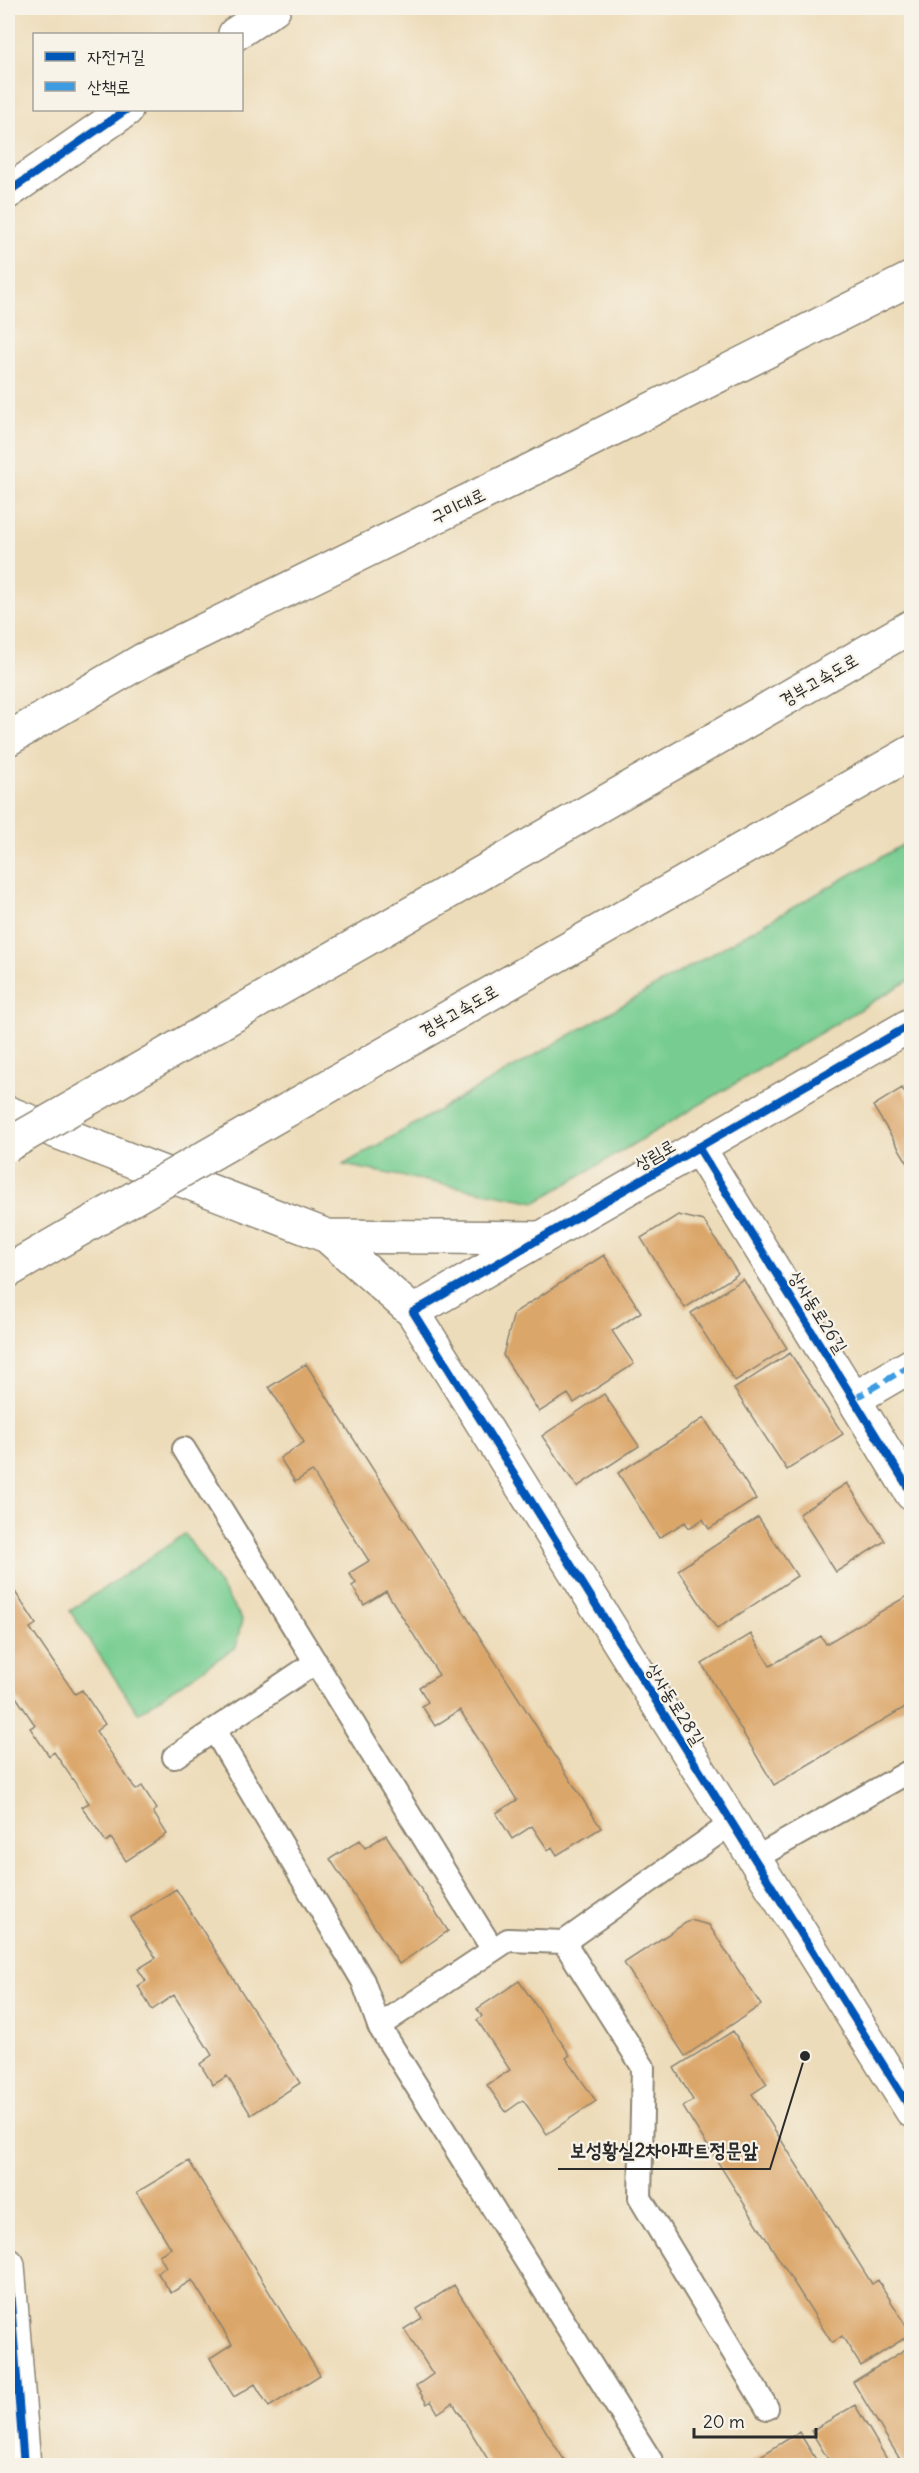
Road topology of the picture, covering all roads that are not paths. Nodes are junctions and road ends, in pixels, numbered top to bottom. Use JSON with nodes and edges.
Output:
{"nodes":[{"id":1,"x":274,"y":8,"type":"edge"},
{"id":2,"x":236,"y":33,"type":"edge"},
{"id":3,"x":125,"y":111,"type":"edge"},
{"id":4,"x":8,"y":192,"type":"edge"},
{"id":5,"x":912,"y":279,"type":"edge"},
{"id":6,"x":912,"y":626,"type":"edge"},
{"id":7,"x":8,"y":739,"type":"edge"},
{"id":8,"x":912,"y":752,"type":"edge"},
{"id":9,"x":912,"y":1024,"type":"edge"},
{"id":10,"x":8,"y":1113,"type":"edge"},
{"id":11,"x":8,"y":1145,"type":"edge"},
{"id":12,"x":698,"y":1147,"type":"junction"},
{"id":13,"x":327,"y":1236,"type":"junction"},
{"id":14,"x":541,"y":1238,"type":"junction"},
{"id":15,"x":8,"y":1271,"type":"edge"},
{"id":16,"x":413,"y":1312,"type":"junction"},
{"id":17,"x":912,"y":1365,"type":"edge"},
{"id":18,"x":854,"y":1399,"type":"junction"},
{"id":19,"x":184,"y":1449,"type":"dead end"},
{"id":20,"x":912,"y":1494,"type":"edge"},
{"id":21,"x":316,"y":1662,"type":"junction"},
{"id":22,"x":214,"y":1730,"type":"junction"},
{"id":23,"x":174,"y":1757,"type":"dead end"},
{"id":24,"x":912,"y":1770,"type":"edge"},
{"id":25,"x":732,"y":1823,"type":"junction"},
{"id":26,"x":754,"y":1859,"type":"junction"},
{"id":27,"x":564,"y":1942,"type":"junction"},
{"id":28,"x":493,"y":1950,"type":"junction"},
{"id":29,"x":380,"y":2026,"type":"junction"},
{"id":30,"x":912,"y":2112,"type":"edge"},
{"id":31,"x":8,"y":2265,"type":"edge"},
{"id":32,"x":766,"y":2408,"type":"dead end"},
{"id":33,"x":653,"y":2464,"type":"edge"},
{"id":34,"x":24,"y":2466,"type":"edge"}],
"edges":[{"from":1,"to":2,"type":"main road"},
{"from":3,"to":4,"type":"main road"},
{"from":5,"to":7,"type":"main road","name":"구미대로"},
{"from":6,"to":11,"type":"main road","name":"경부고속도로","bridge":true},
{"from":8,"to":15,"type":"main road","name":"경부고속도로","bridge":true},
{"from":9,"to":12,"type":"main road","name":"상림로"},
{"from":10,"to":13,"type":"main road"},
{"from":12,"to":14,"type":"main road","name":"상림로"},
{"from":12,"to":18,"type":"main road","name":"상사동로26길"},
{"from":13,"to":14,"type":"main road"},
{"from":13,"to":16,"type":"main road","name":"상사동로28길"},
{"from":14,"to":16,"type":"main road","name":"상림로"},
{"from":16,"to":25,"type":"main road","name":"상사동로28길"},
{"from":17,"to":18,"type":"main road"},
{"from":18,"to":20,"type":"main road","name":"상사동로26길"},
{"from":19,"to":21,"type":"lane"},
{"from":21,"to":22,"type":"lane"},
{"from":21,"to":28,"type":"lane"},
{"from":22,"to":23,"type":"lane"},
{"from":22,"to":29,"type":"lane"},
{"from":24,"to":26,"type":"lane"},
{"from":25,"to":26,"type":"main road","name":"상사동로28길"},
{"from":25,"to":27,"type":"lane"},
{"from":26,"to":30,"type":"main road","name":"상사동로28길"},
{"from":27,"to":28,"type":"lane"},
{"from":27,"to":32,"type":"lane"},
{"from":28,"to":29,"type":"lane"},
{"from":29,"to":33,"type":"lane"},
{"from":31,"to":34,"type":"main road"}]}
